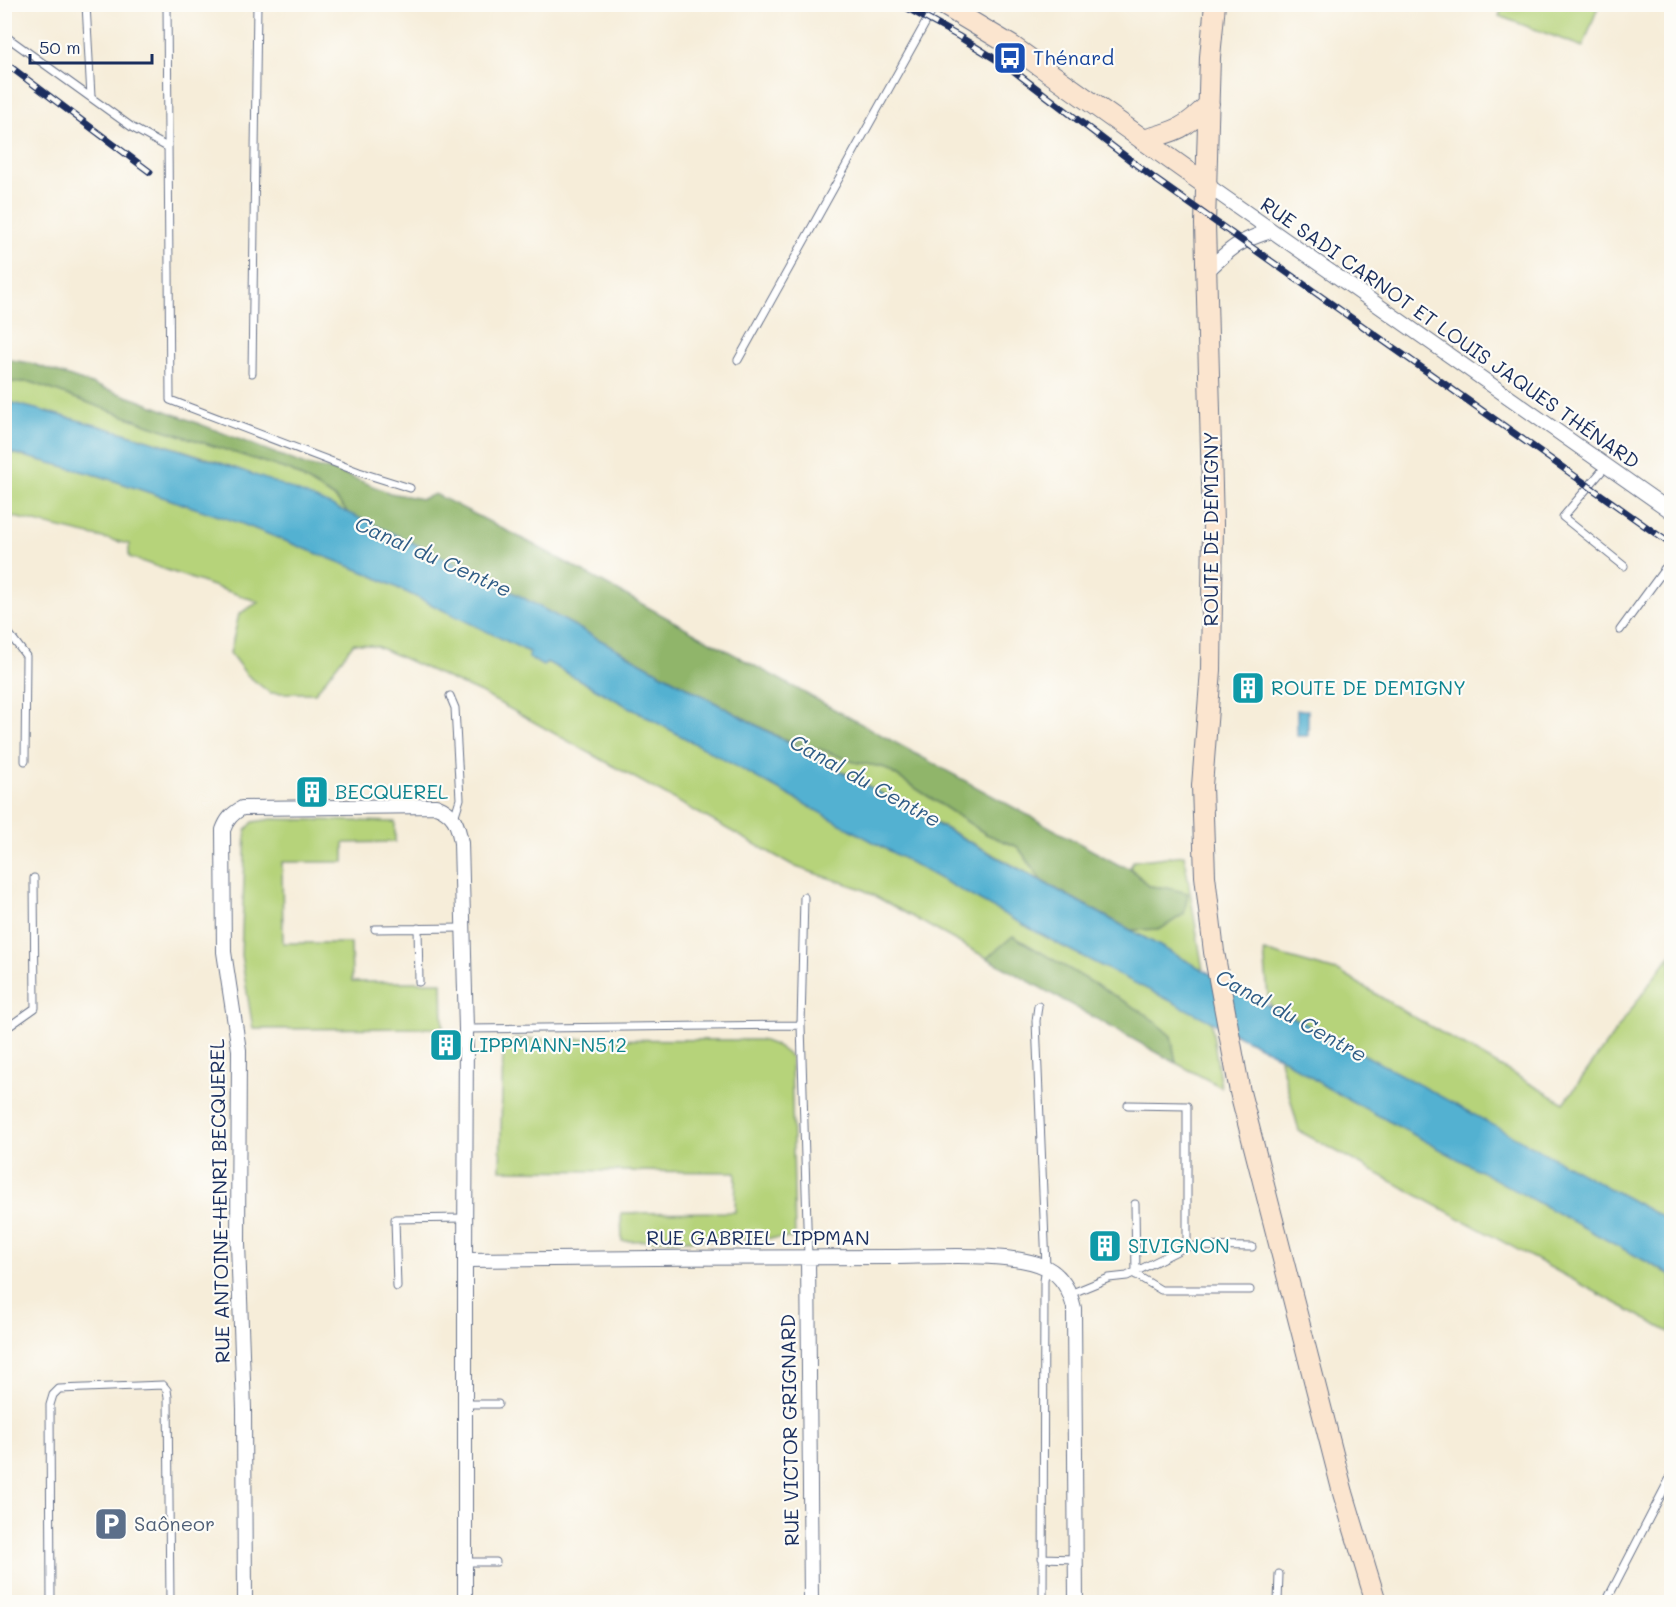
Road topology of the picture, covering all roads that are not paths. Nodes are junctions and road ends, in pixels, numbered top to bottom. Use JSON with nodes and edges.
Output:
{"nodes":[{"id":1,"x":86,"y":4,"type":"edge"},
{"id":2,"x":167,"y":4,"type":"edge"},
{"id":3,"x":257,"y":4,"type":"edge"},
{"id":4,"x":936,"y":4,"type":"edge"},
{"id":5,"x":942,"y":4,"type":"edge"},
{"id":6,"x":1215,"y":4,"type":"edge"},
{"id":7,"x":4,"y":35,"type":"edge"},
{"id":8,"x":91,"y":97,"type":"junction"},
{"id":9,"x":1209,"y":104,"type":"junction"},
{"id":10,"x":1143,"y":140,"type":"junction"},
{"id":11,"x":167,"y":147,"type":"junction"},
{"id":12,"x":1207,"y":185,"type":"junction"},
{"id":13,"x":1271,"y":231,"type":"junction"},
{"id":14,"x":1206,"y":272,"type":"junction"},
{"id":15,"x":738,"y":360,"type":"dead end"},
{"id":16,"x":252,"y":373,"type":"dead end"},
{"id":17,"x":1606,"y":466,"type":"junction"},
{"id":18,"x":410,"y":488,"type":"dead end"},
{"id":19,"x":1671,"y":512,"type":"edge"},
{"id":20,"x":1671,"y":559,"type":"edge"},
{"id":21,"x":1624,"y":566,"type":"dead end"},
{"id":22,"x":1664,"y":569,"type":"junction"},
{"id":23,"x":1671,"y":575,"type":"edge"},
{"id":24,"x":4,"y":627,"type":"edge"},
{"id":25,"x":1620,"y":630,"type":"dead end"},
{"id":26,"x":450,"y":696,"type":"dead end"},
{"id":27,"x":26,"y":761,"type":"dead end"},
{"id":28,"x":454,"y":818,"type":"junction"},
{"id":29,"x":34,"y":878,"type":"dead end"},
{"id":30,"x":804,"y":897,"type":"dead end"},
{"id":31,"x":418,"y":928,"type":"junction"},
{"id":32,"x":463,"y":928,"type":"junction"},
{"id":33,"x":375,"y":929,"type":"dead end"},
{"id":34,"x":419,"y":982,"type":"dead end"},
{"id":35,"x":1038,"y":1006,"type":"dead end"},
{"id":36,"x":4,"y":1025,"type":"edge"},
{"id":37,"x":801,"y":1025,"type":"junction"},
{"id":38,"x":466,"y":1029,"type":"junction"},
{"id":39,"x":1128,"y":1105,"type":"dead end"},
{"id":40,"x":1136,"y":1204,"type":"dead end"},
{"id":41,"x":466,"y":1218,"type":"junction"},
{"id":42,"x":1187,"y":1246,"type":"junction"},
{"id":43,"x":1252,"y":1247,"type":"dead end"},
{"id":44,"x":808,"y":1257,"type":"junction"},
{"id":45,"x":465,"y":1260,"type":"junction"},
{"id":46,"x":1046,"y":1267,"type":"junction"},
{"id":47,"x":1135,"y":1273,"type":"junction"},
{"id":48,"x":397,"y":1287,"type":"dead end"},
{"id":49,"x":1250,"y":1290,"type":"dead end"},
{"id":50,"x":1070,"y":1294,"type":"junction"},
{"id":51,"x":465,"y":1404,"type":"junction"},
{"id":52,"x":498,"y":1404,"type":"dead end"},
{"id":53,"x":1671,"y":1474,"type":"edge"},
{"id":54,"x":1042,"y":1558,"type":"junction"},
{"id":55,"x":1075,"y":1559,"type":"junction"},
{"id":56,"x":496,"y":1562,"type":"dead end"},
{"id":57,"x":465,"y":1563,"type":"junction"},
{"id":58,"x":1279,"y":1574,"type":"dead end"},
{"id":59,"x":1375,"y":1600,"type":"edge"},
{"id":60,"x":51,"y":1602,"type":"edge"},
{"id":61,"x":170,"y":1602,"type":"edge"},
{"id":62,"x":245,"y":1602,"type":"edge"},
{"id":63,"x":465,"y":1602,"type":"edge"},
{"id":64,"x":811,"y":1602,"type":"edge"},
{"id":65,"x":1043,"y":1602,"type":"edge"},
{"id":66,"x":1076,"y":1602,"type":"edge"},
{"id":67,"x":1278,"y":1602,"type":"edge"},
{"id":68,"x":1609,"y":1602,"type":"edge"}],
"edges":[{"from":1,"to":8,"type":"lane"},
{"from":2,"to":11,"type":"lane"},
{"from":3,"to":16,"type":"lane"},
{"from":4,"to":15,"type":"lane"},
{"from":5,"to":10,"type":"main road"},
{"from":6,"to":9,"type":"main road","name":"ROUTE DE DEMIGNY"},
{"from":7,"to":8,"type":"lane"},
{"from":8,"to":11,"type":"lane"},
{"from":9,"to":10,"type":"main road"},
{"from":9,"to":12,"type":"main road","name":"ROUTE DE DEMIGNY"},
{"from":10,"to":12,"type":"main road"},
{"from":11,"to":18,"type":"lane"},
{"from":12,"to":13,"type":"street","name":"RUE SADI CARNOT ET LOUIS JAQUES THÉNARD"},
{"from":12,"to":14,"type":"main road","name":"ROUTE DE DEMIGNY"},
{"from":13,"to":14,"type":"street"},
{"from":13,"to":17,"type":"street","name":"RUE SADI CARNOT ET LOUIS JAQUES THÉNARD"},
{"from":14,"to":59,"type":"main road","name":"ROUTE DE DEMIGNY"},
{"from":17,"to":19,"type":"street","name":"RUE SADI CARNOT ET LOUIS JAQUES THÉNARD"},
{"from":17,"to":21,"type":"lane"},
{"from":20,"to":22,"type":"lane"},
{"from":22,"to":23,"type":"lane"},
{"from":22,"to":25,"type":"lane"},
{"from":24,"to":27,"type":"lane"},
{"from":26,"to":28,"type":"lane"},
{"from":28,"to":32,"type":"street"},
{"from":28,"to":62,"type":"street","name":"RUE ANTOINE-HENRI BECQUEREL"},
{"from":29,"to":36,"type":"lane"},
{"from":30,"to":37,"type":"lane"},
{"from":31,"to":32,"type":"lane"},
{"from":31,"to":33,"type":"lane"},
{"from":31,"to":34,"type":"lane"},
{"from":32,"to":38,"type":"street"},
{"from":35,"to":46,"type":"lane"},
{"from":37,"to":38,"type":"lane"},
{"from":37,"to":44,"type":"lane"},
{"from":38,"to":41,"type":"street"},
{"from":39,"to":42,"type":"lane"},
{"from":40,"to":47,"type":"lane"},
{"from":41,"to":45,"type":"street"},
{"from":41,"to":48,"type":"lane"},
{"from":42,"to":43,"type":"lane"},
{"from":42,"to":47,"type":"lane"},
{"from":44,"to":45,"type":"street","name":"RUE GABRIEL LIPPMAN"},
{"from":44,"to":46,"type":"street","name":"RUE GABRIEL LIPPMAN"},
{"from":44,"to":64,"type":"street","name":"RUE VICTOR GRIGNARD"},
{"from":45,"to":51,"type":"street"},
{"from":46,"to":50,"type":"street"},
{"from":46,"to":54,"type":"lane"},
{"from":47,"to":49,"type":"lane"},
{"from":47,"to":50,"type":"lane"},
{"from":50,"to":55,"type":"street"},
{"from":51,"to":52,"type":"lane"},
{"from":51,"to":57,"type":"street"},
{"from":53,"to":68,"type":"lane"},
{"from":54,"to":55,"type":"lane"},
{"from":54,"to":65,"type":"lane"},
{"from":55,"to":66,"type":"street"},
{"from":56,"to":57,"type":"lane"},
{"from":57,"to":63,"type":"street"},
{"from":58,"to":67,"type":"lane"},
{"from":60,"to":61,"type":"lane"}]}
